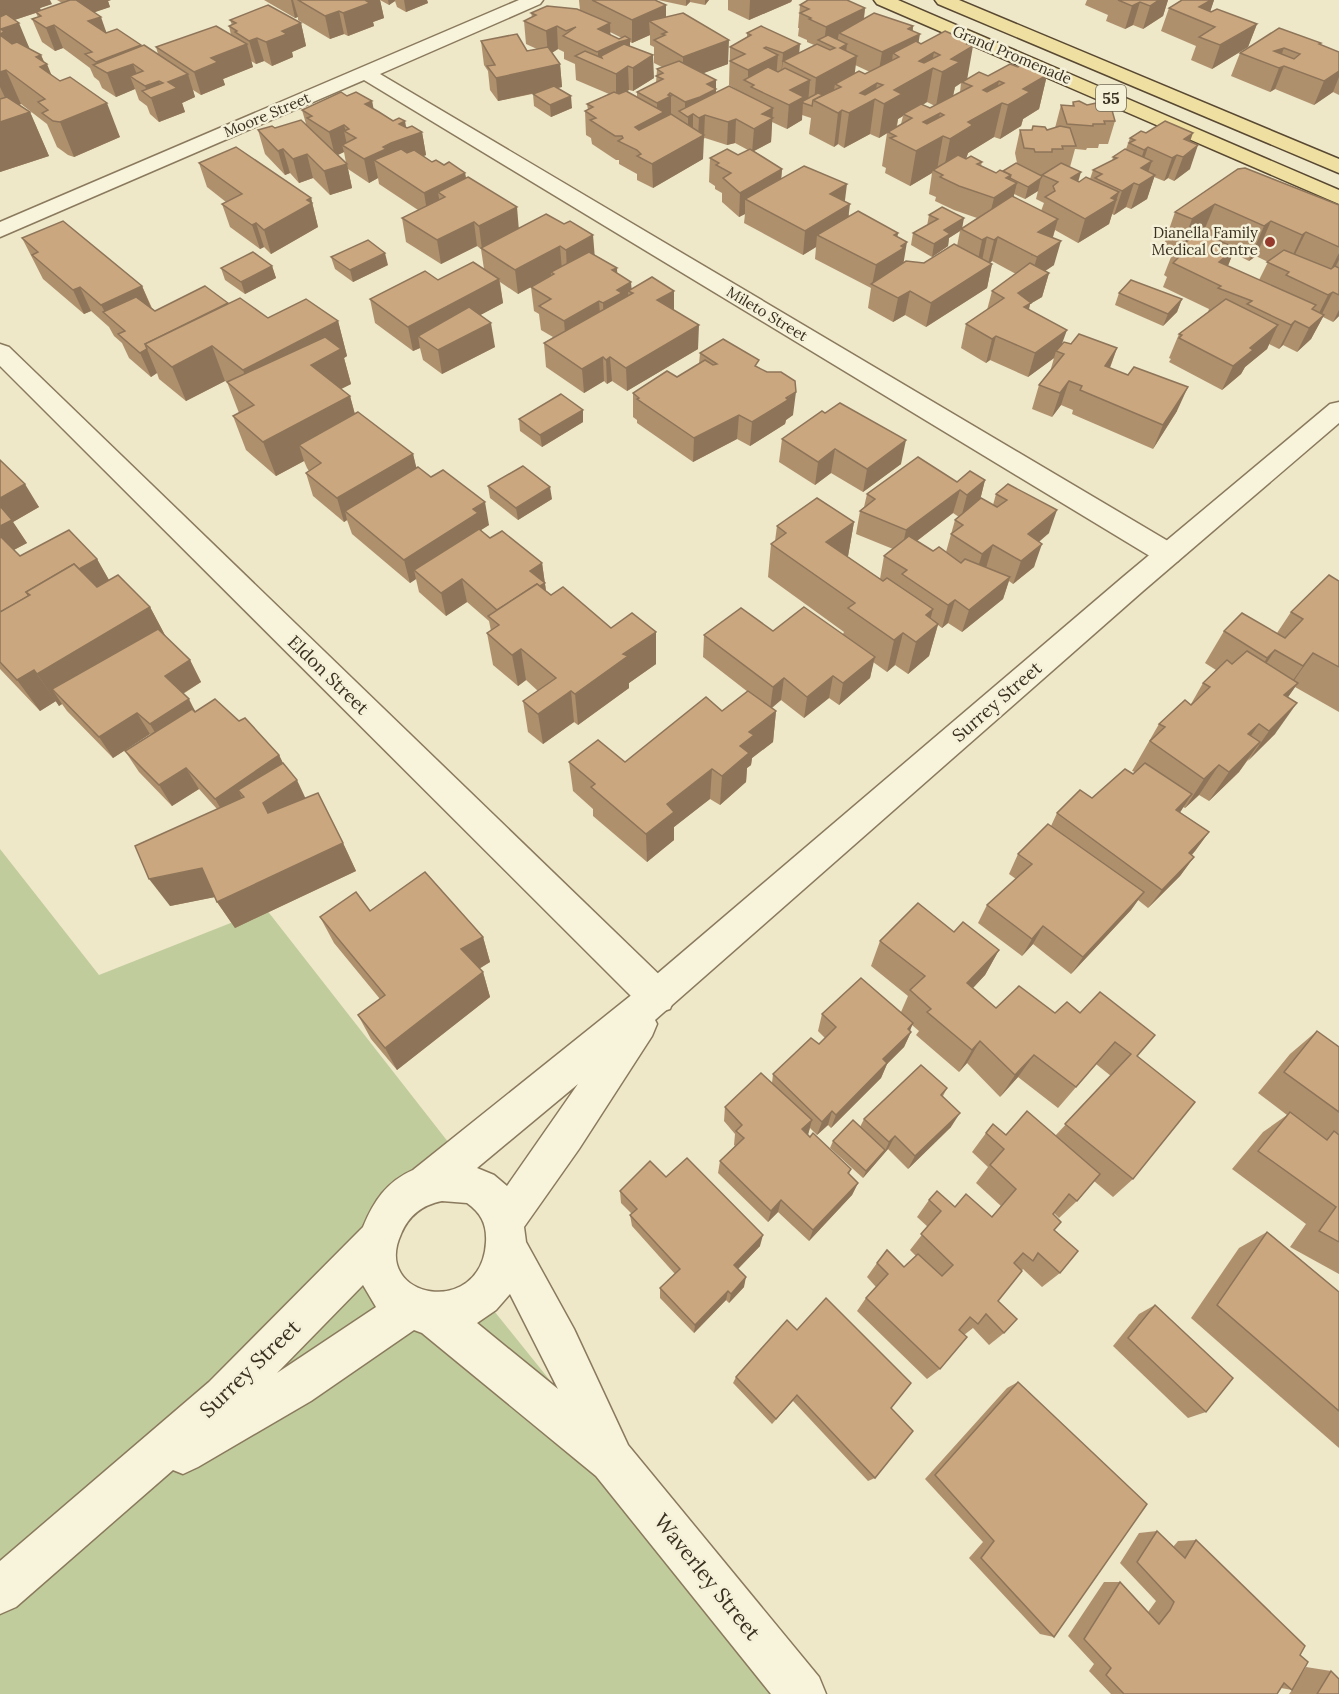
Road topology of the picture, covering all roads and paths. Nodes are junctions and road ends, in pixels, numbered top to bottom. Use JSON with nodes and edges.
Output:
{"nodes":[{"id":1,"x":534,"y":0,"type":"edge"},
{"id":2,"x":883,"y":0,"type":"edge"},
{"id":3,"x":944,"y":0,"type":"edge"},
{"id":4,"x":365,"y":74,"type":"junction"},
{"id":5,"x":1339,"y":167,"type":"edge"},
{"id":6,"x":1339,"y":198,"type":"edge"},
{"id":7,"x":0,"y":230,"type":"edge"},
{"id":8,"x":0,"y":352,"type":"edge"},
{"id":9,"x":1339,"y":410,"type":"edge"},
{"id":10,"x":1168,"y":554,"type":"junction"},
{"id":11,"x":657,"y":997,"type":"junction"},
{"id":12,"x":426,"y":1185,"type":"junction"},
{"id":13,"x":507,"y":1235,"type":"junction"},
{"id":14,"x":378,"y":1241,"type":"junction"},
{"id":15,"x":420,"y":1311,"type":"junction"},
{"id":16,"x":612,"y":1460,"type":"junction"},
{"id":17,"x":117,"y":1492,"type":"junction"},
{"id":18,"x":0,"y":1591,"type":"edge"},
{"id":19,"x":802,"y":1694,"type":"edge"}],
"edges":[{"from":1,"to":4,"type":"street","name":"Moore Street"},
{"from":2,"to":6,"type":"main road","name":"Grand Promenade","number":"55"},
{"from":3,"to":5,"type":"main road","name":"Grand Promenade","number":"55"},
{"from":4,"to":7,"type":"street","name":"Moore Street"},
{"from":4,"to":10,"type":"street","name":"Mileto Street"},
{"from":8,"to":11,"type":"street","name":"Eldon Street"},
{"from":9,"to":10,"type":"street","name":"Surrey Street"},
{"from":10,"to":11,"type":"street","name":"Surrey Street"},
{"from":11,"to":12,"type":"street","name":"Surrey Street"},
{"from":11,"to":13,"type":"street","name":"Surrey Street"},
{"from":12,"to":13,"type":"street"},
{"from":12,"to":14,"type":"street"},
{"from":13,"to":15,"type":"street"},
{"from":13,"to":16,"type":"street","name":"Waverley Street"},
{"from":14,"to":15,"type":"street"},
{"from":14,"to":17,"type":"street","name":"Surrey Street"},
{"from":15,"to":16,"type":"street","name":"Waverley Street"},
{"from":15,"to":17,"type":"street","name":"Surrey Street"},
{"from":16,"to":19,"type":"street","name":"Waverley Street"},
{"from":17,"to":18,"type":"street","name":"Surrey Street"}]}
